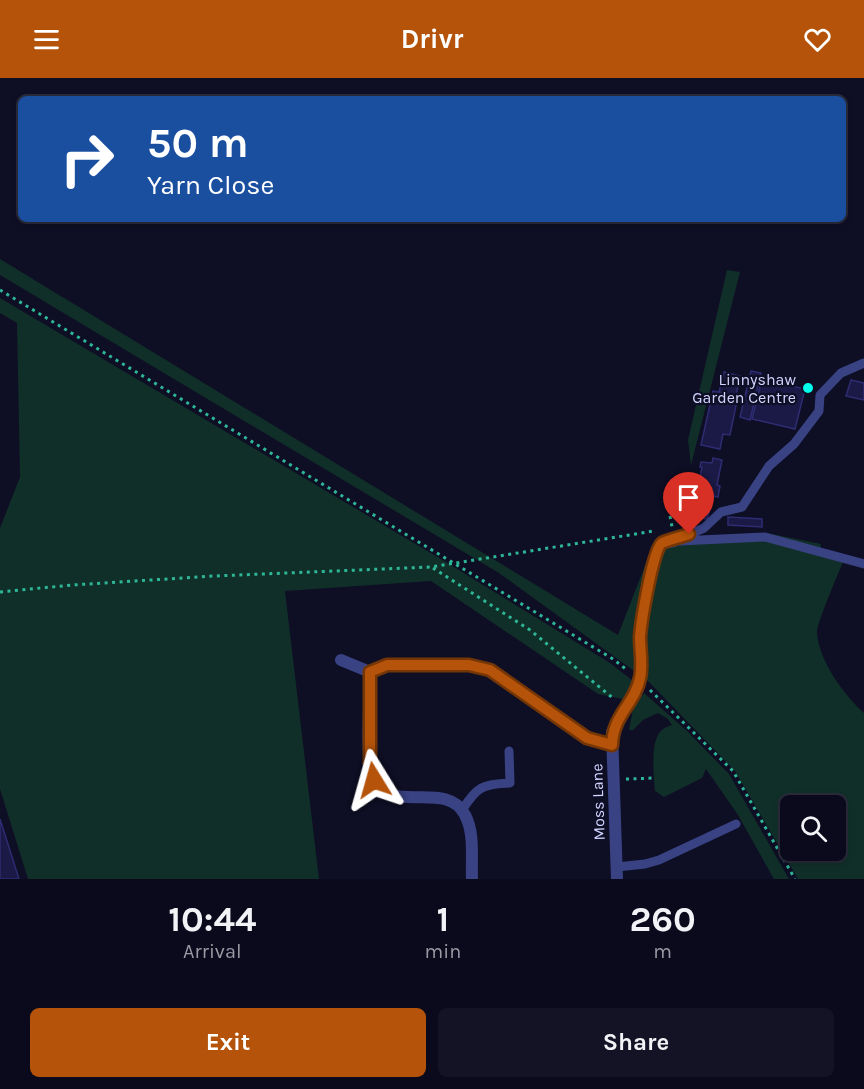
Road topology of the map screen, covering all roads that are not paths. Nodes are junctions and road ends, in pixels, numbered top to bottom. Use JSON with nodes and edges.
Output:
{"nodes":[{"id":1,"x":864,"y":363,"type":"edge"},
{"id":2,"x":671,"y":534,"type":"junction"},
{"id":3,"x":864,"y":564,"type":"edge"},
{"id":4,"x":341,"y":660,"type":"dead end"},
{"id":5,"x":370,"y":672,"type":"junction"},
{"id":6,"x":612,"y":745,"type":"junction"},
{"id":7,"x":509,"y":751,"type":"dead end"},
{"id":8,"x":462,"y":810,"type":"junction"},
{"id":9,"x":736,"y":824,"type":"dead end"},
{"id":10,"x":617,"y":873,"type":"edge"},
{"id":11,"x":472,"y":879,"type":"edge"}],
"edges":[{"from":1,"to":2,"type":"lane"},
{"from":2,"to":3,"type":"lane"},
{"from":2,"to":6,"type":"street","name":"Moss Lane"},
{"from":4,"to":5,"type":"street"},
{"from":5,"to":6,"type":"street"},
{"from":5,"to":8,"type":"street"},
{"from":6,"to":10,"type":"street","name":"Moss Lane"},
{"from":7,"to":8,"type":"lane"},
{"from":8,"to":11,"type":"street"},
{"from":9,"to":10,"type":"lane","name":"Moss Lane"}]}
